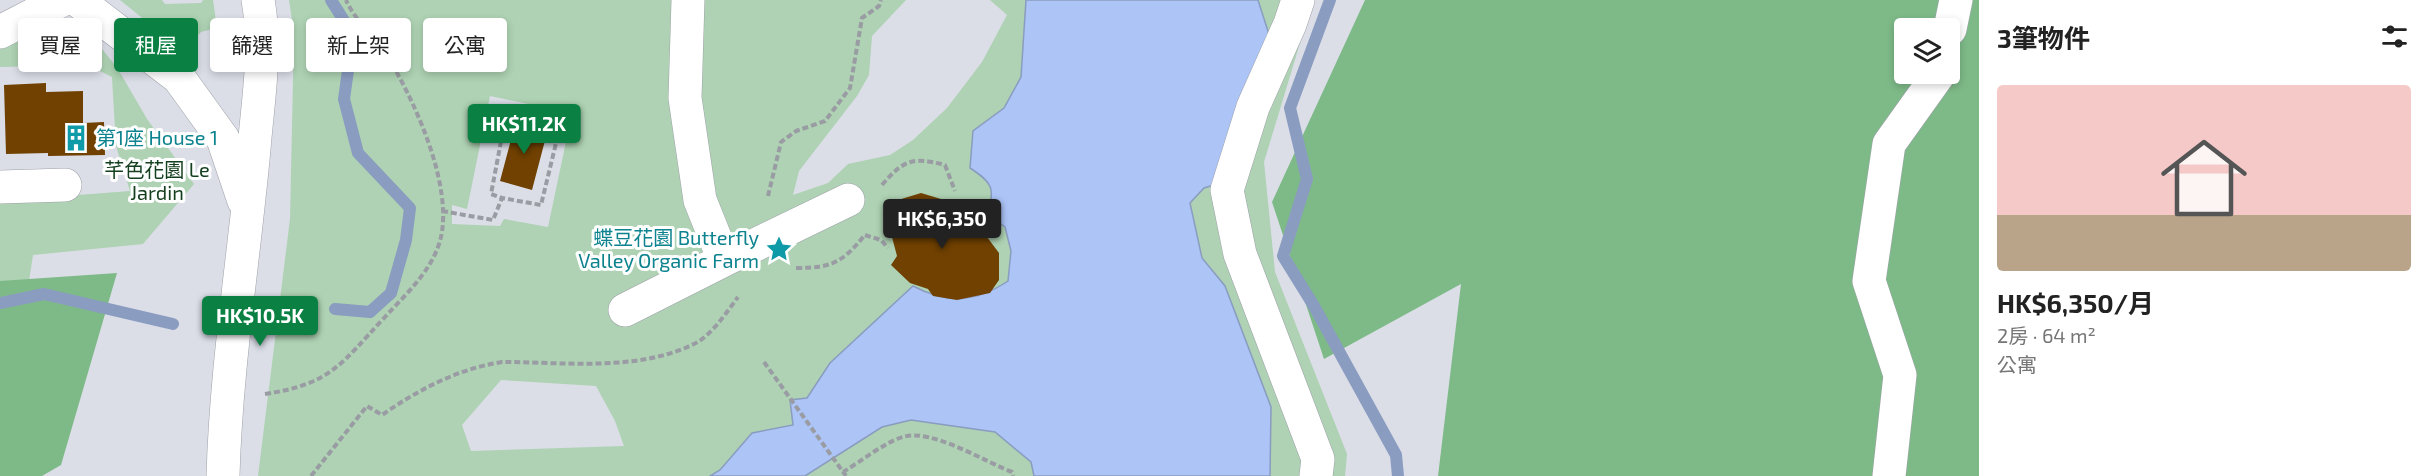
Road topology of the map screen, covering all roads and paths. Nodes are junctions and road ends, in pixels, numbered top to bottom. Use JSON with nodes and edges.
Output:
{"nodes":[{"id":1,"x":62,"y":0,"type":"edge"},
{"id":2,"x":77,"y":0,"type":"edge"},
{"id":3,"x":258,"y":0,"type":"edge"},
{"id":4,"x":346,"y":0,"type":"edge"},
{"id":5,"x":688,"y":0,"type":"edge"},
{"id":6,"x":881,"y":0,"type":"edge"},
{"id":7,"x":1298,"y":0,"type":"edge"},
{"id":8,"x":1956,"y":0,"type":"edge"},
{"id":9,"x":1952,"y":18,"type":"edge"},
{"id":10,"x":9,"y":22,"type":"edge"},
{"id":11,"x":1932,"y":84,"type":"edge"},
{"id":12,"x":65,"y":185,"type":"dead end"},
{"id":13,"x":0,"y":187,"type":"edge"},
{"id":14,"x":502,"y":198,"type":"junction"},
{"id":15,"x":848,"y":200,"type":"dead end"},
{"id":16,"x":442,"y":210,"type":"junction"},
{"id":17,"x":248,"y":214,"type":"junction"},
{"id":18,"x":866,"y":235,"type":"dead end"},
{"id":19,"x":769,"y":238,"type":"junction"},
{"id":20,"x":888,"y":248,"type":"dead end"},
{"id":21,"x":724,"y":260,"type":"junction"},
{"id":22,"x":625,"y":310,"type":"dead end"},
{"id":23,"x":764,"y":362,"type":"dead end"},
{"id":24,"x":262,"y":395,"type":"dead end"},
{"id":25,"x":844,"y":474,"type":"edge"},
{"id":26,"x":222,"y":476,"type":"edge"},
{"id":27,"x":1013,"y":476,"type":"edge"},
{"id":28,"x":1316,"y":476,"type":"edge"},
{"id":29,"x":1889,"y":476,"type":"edge"}],
"edges":[{"from":1,"to":10,"type":"street"},
{"from":2,"to":17,"type":"street"},
{"from":3,"to":17,"type":"street"},
{"from":4,"to":16,"type":"path"},
{"from":5,"to":21,"type":"street"},
{"from":6,"to":19,"type":"path"},
{"from":7,"to":28,"type":"street"},
{"from":8,"to":9,"type":"street"},
{"from":11,"to":29,"type":"street"},
{"from":12,"to":13,"type":"street"},
{"from":14,"to":14,"type":"path"},
{"from":14,"to":16,"type":"path"},
{"from":15,"to":19,"type":"street"},
{"from":16,"to":24,"type":"path"},
{"from":17,"to":26,"type":"street"},
{"from":18,"to":20,"type":"path"},
{"from":19,"to":21,"type":"street"},
{"from":21,"to":22,"type":"street"},
{"from":23,"to":25,"type":"path"},
{"from":25,"to":27,"type":"path"}]}
